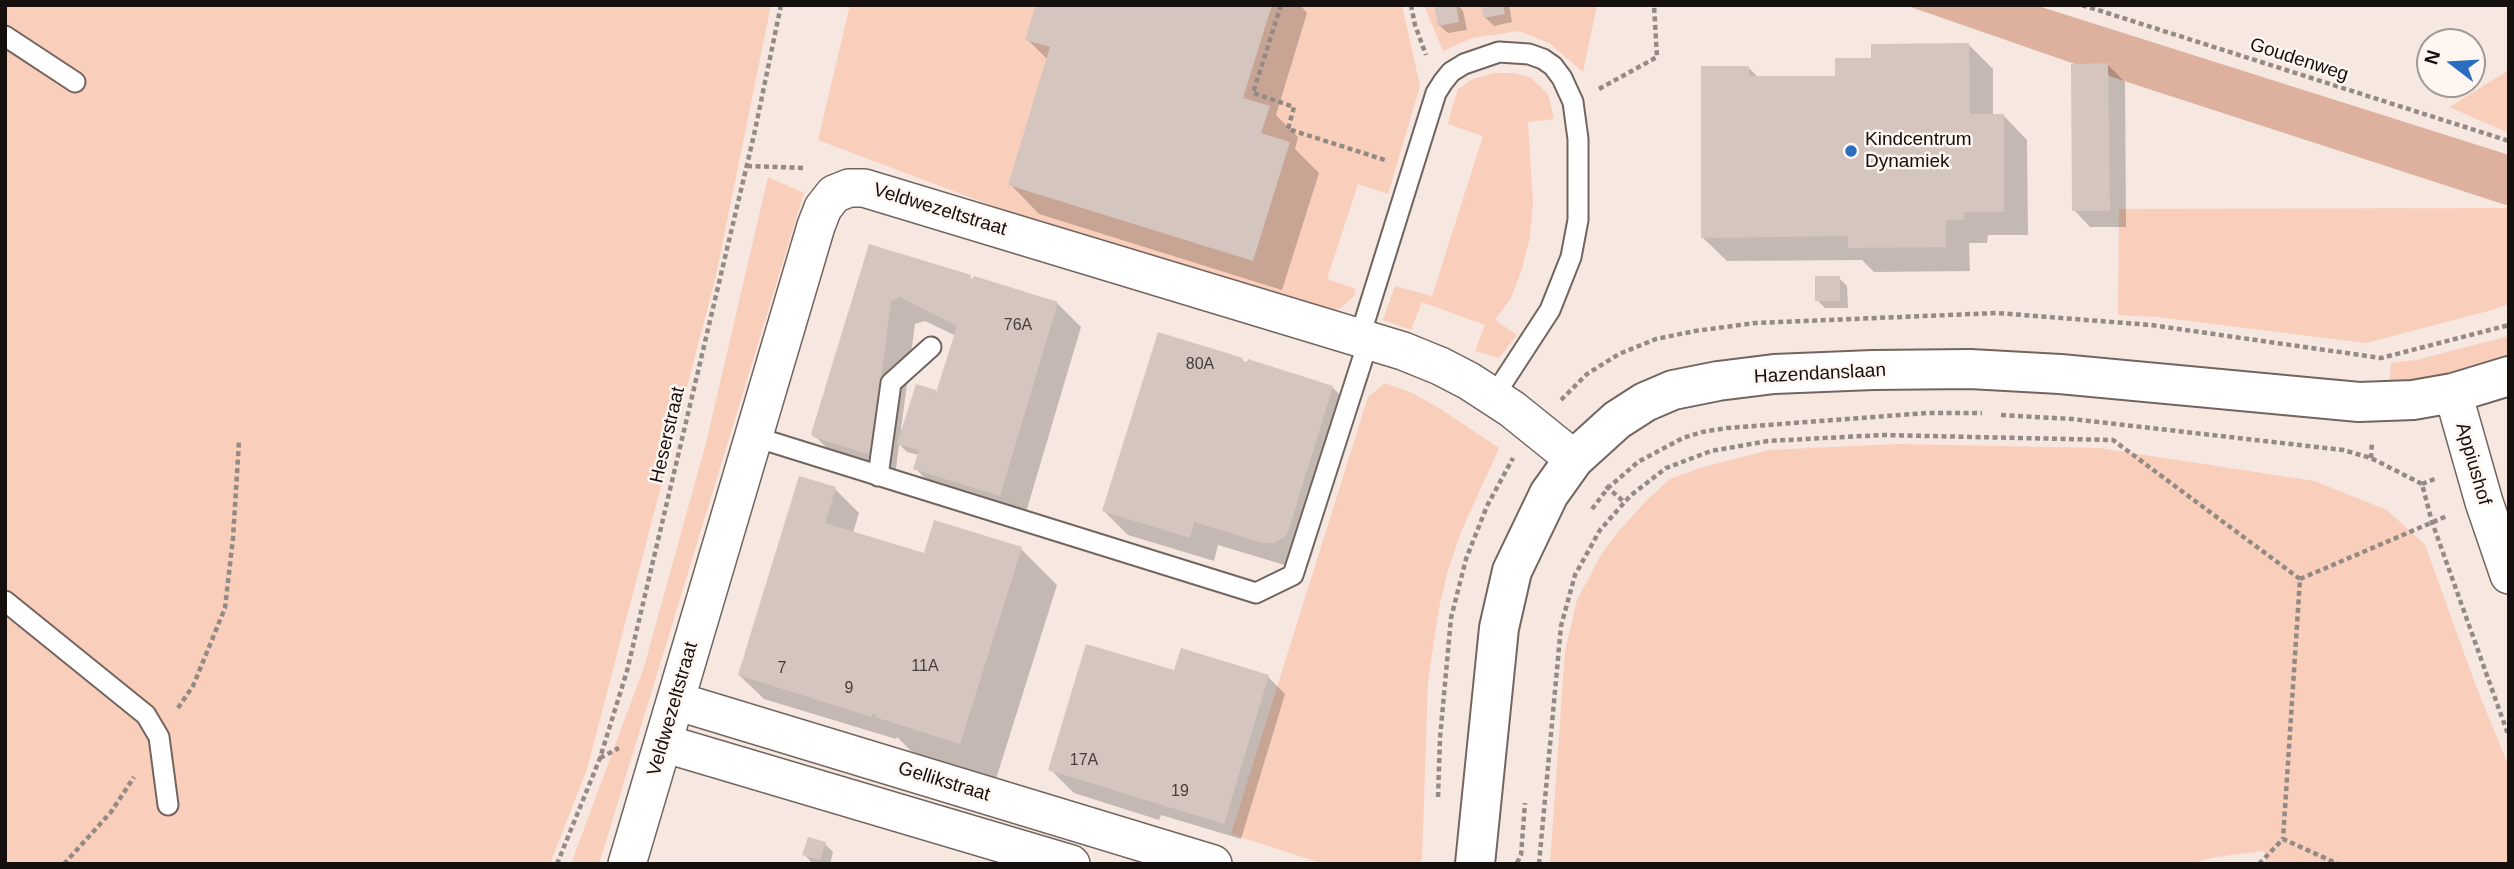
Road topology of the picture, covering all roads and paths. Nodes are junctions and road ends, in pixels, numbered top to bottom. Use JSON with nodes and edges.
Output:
{"nodes":[{"id":1,"x":781,"y":5,"type":"edge"},
{"id":2,"x":1281,"y":5,"type":"edge"},
{"id":3,"x":1411,"y":5,"type":"edge"},
{"id":4,"x":1654,"y":5,"type":"edge"},
{"id":5,"x":2082,"y":5,"type":"edge"},
{"id":6,"x":5,"y":36,"type":"edge"},
{"id":7,"x":75,"y":82,"type":"dead end"},
{"id":8,"x":1443,"y":82,"type":"junction"},
{"id":9,"x":1573,"y":103,"type":"junction"},
{"id":10,"x":2509,"y":141,"type":"edge"},
{"id":11,"x":747,"y":166,"type":"junction"},
{"id":12,"x":781,"y":166,"type":"dead end"},
{"id":13,"x":1413,"y":168,"type":"junction"},
{"id":14,"x":2509,"y":324,"type":"edge"},
{"id":15,"x":1364,"y":338,"type":"junction"},
{"id":16,"x":931,"y":347,"type":"dead end"},
{"id":17,"x":2509,"y":376,"type":"edge"},
{"id":18,"x":2453,"y":393,"type":"junction"},
{"id":19,"x":1494,"y":396,"type":"junction"},
{"id":20,"x":1535,"y":427,"type":"junction"},
{"id":21,"x":752,"y":436,"type":"junction"},
{"id":22,"x":239,"y":441,"type":"dead end"},
{"id":23,"x":1574,"y":458,"type":"junction"},
{"id":24,"x":878,"y":476,"type":"junction"},
{"id":25,"x":1608,"y":488,"type":"junction"},
{"id":26,"x":1624,"y":502,"type":"junction"},
{"id":27,"x":2484,"y":502,"type":"junction"},
{"id":28,"x":1590,"y":512,"type":"dead end"},
{"id":29,"x":2432,"y":522,"type":"junction"},
{"id":30,"x":2508,"y":572,"type":"edge"},
{"id":31,"x":2300,"y":579,"type":"junction"},
{"id":32,"x":5,"y":601,"type":"edge"},
{"id":33,"x":676,"y":701,"type":"junction"},
{"id":34,"x":159,"y":737,"type":"junction"},
{"id":35,"x":2509,"y":737,"type":"edge"},
{"id":36,"x":663,"y":743,"type":"junction"},
{"id":37,"x":1525,"y":800,"type":"dead end"},
{"id":38,"x":1438,"y":803,"type":"dead end"},
{"id":39,"x":168,"y":805,"type":"dead end"},
{"id":40,"x":1047,"y":813,"type":"junction"},
{"id":41,"x":1087,"y":826,"type":"junction"},
{"id":42,"x":2283,"y":839,"type":"junction"},
{"id":43,"x":1033,"y":858,"type":"edge"},
{"id":44,"x":64,"y":864,"type":"edge"},
{"id":45,"x":557,"y":864,"type":"edge"},
{"id":46,"x":627,"y":864,"type":"edge"},
{"id":47,"x":1073,"y":864,"type":"edge"},
{"id":48,"x":1213,"y":864,"type":"edge"},
{"id":49,"x":1475,"y":864,"type":"edge"},
{"id":50,"x":1517,"y":864,"type":"edge"},
{"id":51,"x":1539,"y":864,"type":"edge"},
{"id":52,"x":2259,"y":864,"type":"edge"},
{"id":53,"x":2338,"y":864,"type":"edge"}],
"edges":[{"from":1,"to":11,"type":"path","name":"Heserstraat"},
{"from":2,"to":13,"type":"path"},
{"from":3,"to":8,"type":"path"},
{"from":4,"to":9,"type":"path"},
{"from":5,"to":10,"type":"path","name":"Goudenweg"},
{"from":6,"to":7,"type":"lane"},
{"from":8,"to":9,"type":"lane"},
{"from":8,"to":13,"type":"lane"},
{"from":9,"to":19,"type":"lane"},
{"from":11,"to":12,"type":"path"},
{"from":11,"to":45,"type":"path","name":"Heserstraat"},
{"from":13,"to":15,"type":"lane"},
{"from":14,"to":20,"type":"path"},
{"from":15,"to":19,"type":"street","name":"Veldwezeltstraat"},
{"from":15,"to":21,"type":"street","name":"Veldwezeltstraat"},
{"from":15,"to":24,"type":"lane"},
{"from":16,"to":24,"type":"lane"},
{"from":17,"to":18,"type":"street","name":"Hazendanslaan"},
{"from":18,"to":23,"type":"street","name":"Hazendanslaan"},
{"from":18,"to":27,"type":"street","name":"Appiushof"},
{"from":19,"to":20,"type":"street","name":"Veldwezeltstraat"},
{"from":20,"to":23,"type":"street","name":"Veldwezeltstraat"},
{"from":20,"to":38,"type":"path"},
{"from":21,"to":24,"type":"lane"},
{"from":21,"to":33,"type":"street","name":"Veldwezeltstraat"},
{"from":22,"to":34,"type":"path"},
{"from":23,"to":49,"type":"street","name":"Hazendanslaan"},
{"from":25,"to":26,"type":"path"},
{"from":25,"to":28,"type":"path"},
{"from":25,"to":29,"type":"path"},
{"from":26,"to":31,"type":"path"},
{"from":26,"to":51,"type":"path"},
{"from":27,"to":29,"type":"path"},
{"from":27,"to":30,"type":"street","name":"Appiushof"},
{"from":29,"to":31,"type":"path"},
{"from":29,"to":35,"type":"path"},
{"from":31,"to":42,"type":"path"},
{"from":32,"to":34,"type":"lane"},
{"from":33,"to":36,"type":"street","name":"Veldwezeltstraat"},
{"from":33,"to":40,"type":"street","name":"Gellikstraat"},
{"from":34,"to":39,"type":"lane"},
{"from":34,"to":44,"type":"path"},
{"from":36,"to":43,"type":"street"},
{"from":36,"to":46,"type":"street","name":"Veldwezeltstraat"},
{"from":37,"to":50,"type":"path"},
{"from":40,"to":41,"type":"street","name":"Gellikstraat"},
{"from":40,"to":43,"type":"street"},
{"from":41,"to":47,"type":"street"},
{"from":41,"to":48,"type":"street","name":"Gellikstraat"},
{"from":42,"to":52,"type":"path"},
{"from":42,"to":53,"type":"path"},
{"from":43,"to":47,"type":"street"}]}
